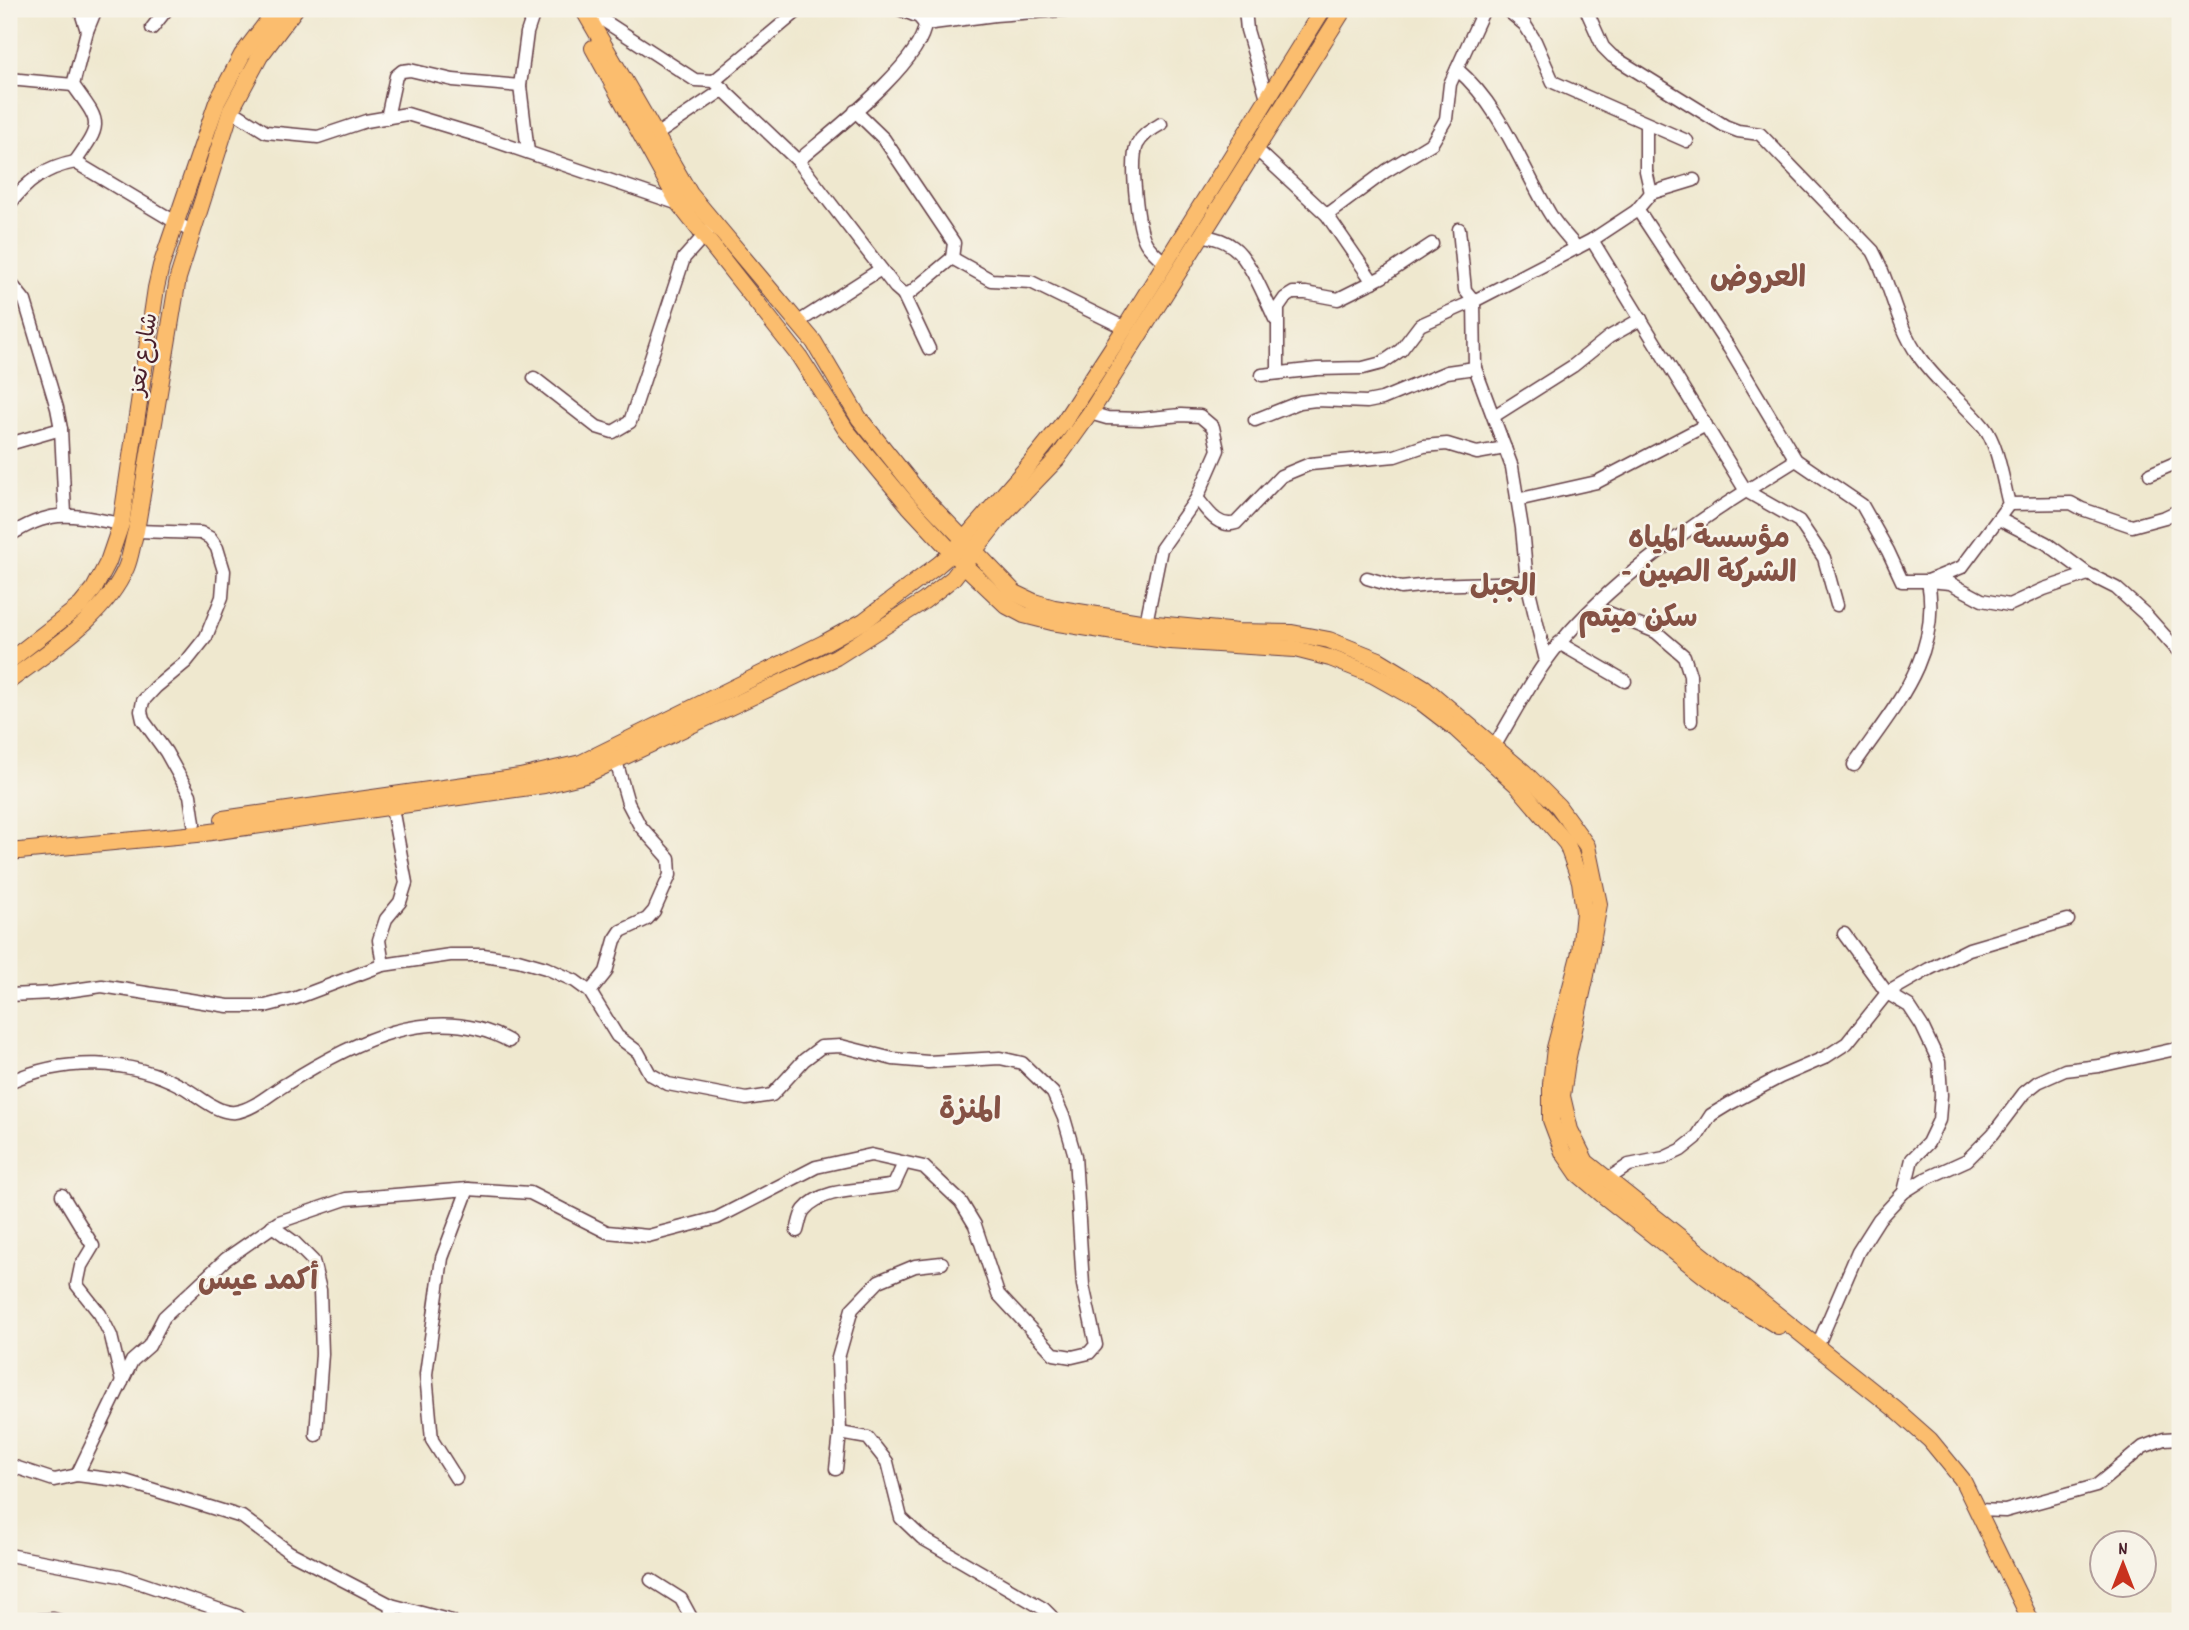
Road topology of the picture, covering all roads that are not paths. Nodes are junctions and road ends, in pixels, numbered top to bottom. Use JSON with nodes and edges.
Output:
{"nodes":[{"id":1,"x":79,"y":9,"type":"edge"},
{"id":2,"x":96,"y":9,"type":"edge"},
{"id":3,"x":167,"y":9,"type":"edge"},
{"id":4,"x":277,"y":9,"type":"edge"},
{"id":5,"x":295,"y":9,"type":"edge"},
{"id":6,"x":535,"y":9,"type":"edge"},
{"id":7,"x":570,"y":9,"type":"edge"},
{"id":8,"x":584,"y":9,"type":"edge"},
{"id":9,"x":776,"y":9,"type":"edge"},
{"id":10,"x":899,"y":9,"type":"edge"},
{"id":11,"x":1075,"y":9,"type":"edge"},
{"id":12,"x":1245,"y":9,"type":"edge"},
{"id":13,"x":1323,"y":9,"type":"edge"},
{"id":14,"x":1344,"y":9,"type":"edge"},
{"id":15,"x":1484,"y":9,"type":"edge"},
{"id":16,"x":1506,"y":9,"type":"edge"},
{"id":17,"x":1586,"y":9,"type":"edge"},
{"id":18,"x":794,"y":13,"type":"edge"},
{"id":19,"x":925,"y":24,"type":"junction"},
{"id":20,"x":152,"y":27,"type":"dead end"},
{"id":21,"x":87,"y":31,"type":"junction"},
{"id":22,"x":1457,"y":69,"type":"junction"},
{"id":23,"x":9,"y":79,"type":"edge"},
{"id":24,"x":1276,"y":84,"type":"junction"},
{"id":25,"x":74,"y":85,"type":"junction"},
{"id":26,"x":719,"y":85,"type":"junction"},
{"id":27,"x":520,"y":86,"type":"junction"},
{"id":28,"x":1291,"y":93,"type":"junction"},
{"id":29,"x":1268,"y":98,"type":"junction"},
{"id":30,"x":231,"y":110,"type":"junction"},
{"id":31,"x":855,"y":111,"type":"junction"},
{"id":32,"x":387,"y":118,"type":"junction"},
{"id":33,"x":1161,"y":124,"type":"dead end"},
{"id":34,"x":1646,"y":125,"type":"junction"},
{"id":35,"x":656,"y":135,"type":"junction"},
{"id":36,"x":1687,"y":141,"type":"dead end"},
{"id":37,"x":1255,"y":148,"type":"junction"},
{"id":38,"x":528,"y":152,"type":"junction"},
{"id":39,"x":798,"y":160,"type":"junction"},
{"id":40,"x":75,"y":162,"type":"junction"},
{"id":41,"x":1694,"y":180,"type":"dead end"},
{"id":42,"x":15,"y":187,"type":"edge"},
{"id":43,"x":1651,"y":193,"type":"junction"},
{"id":44,"x":679,"y":204,"type":"junction"},
{"id":45,"x":9,"y":205,"type":"edge"},
{"id":46,"x":1636,"y":211,"type":"junction"},
{"id":47,"x":1327,"y":215,"type":"junction"},
{"id":48,"x":177,"y":223,"type":"junction"},
{"id":49,"x":709,"y":229,"type":"junction"},
{"id":50,"x":1459,"y":229,"type":"dead end"},
{"id":51,"x":192,"y":232,"type":"junction"},
{"id":52,"x":1201,"y":235,"type":"junction"},
{"id":53,"x":1592,"y":240,"type":"junction"},
{"id":54,"x":1432,"y":244,"type":"dead end"},
{"id":55,"x":1577,"y":248,"type":"junction"},
{"id":56,"x":952,"y":258,"type":"junction"},
{"id":57,"x":1165,"y":263,"type":"junction"},
{"id":58,"x":881,"y":269,"type":"junction"},
{"id":59,"x":9,"y":281,"type":"edge"},
{"id":60,"x":1373,"y":282,"type":"junction"},
{"id":61,"x":902,"y":294,"type":"junction"},
{"id":62,"x":1474,"y":301,"type":"junction"},
{"id":63,"x":1641,"y":319,"type":"junction"},
{"id":64,"x":797,"y":323,"type":"junction"},
{"id":65,"x":1278,"y":326,"type":"junction"},
{"id":66,"x":1125,"y":328,"type":"junction"},
{"id":67,"x":929,"y":349,"type":"dead end"},
{"id":68,"x":1475,"y":368,"type":"junction"},
{"id":69,"x":1278,"y":373,"type":"junction"},
{"id":70,"x":1262,"y":375,"type":"dead end"},
{"id":71,"x":534,"y":378,"type":"dead end"},
{"id":72,"x":1090,"y":413,"type":"junction"},
{"id":73,"x":1494,"y":416,"type":"junction"},
{"id":74,"x":1255,"y":420,"type":"dead end"},
{"id":75,"x":1063,"y":423,"type":"junction"},
{"id":76,"x":1706,"y":425,"type":"junction"},
{"id":77,"x":61,"y":429,"type":"junction"},
{"id":78,"x":1077,"y":433,"type":"junction"},
{"id":79,"x":9,"y":444,"type":"edge"},
{"id":80,"x":1505,"y":448,"type":"junction"},
{"id":81,"x":1796,"y":460,"type":"junction"},
{"id":82,"x":2180,"y":461,"type":"edge"},
{"id":83,"x":2150,"y":474,"type":"dead end"},
{"id":84,"x":1746,"y":491,"type":"junction"},
{"id":85,"x":1197,"y":498,"type":"junction"},
{"id":86,"x":1517,"y":500,"type":"junction"},
{"id":87,"x":2009,"y":504,"type":"junction"},
{"id":88,"x":2180,"y":510,"type":"edge"},
{"id":89,"x":65,"y":514,"type":"junction"},
{"id":90,"x":1999,"y":519,"type":"junction"},
{"id":91,"x":128,"y":527,"type":"junction"},
{"id":92,"x":9,"y":536,"type":"edge"},
{"id":93,"x":963,"y":552,"type":"junction"},
{"id":94,"x":2088,"y":574,"type":"junction"},
{"id":95,"x":1367,"y":578,"type":"dead end"},
{"id":96,"x":1928,"y":581,"type":"junction"},
{"id":97,"x":1527,"y":582,"type":"junction"},
{"id":98,"x":1837,"y":605,"type":"dead end"},
{"id":99,"x":1594,"y":607,"type":"junction"},
{"id":100,"x":1146,"y":624,"type":"junction"},
{"id":101,"x":1559,"y":643,"type":"junction"},
{"id":102,"x":2180,"y":653,"type":"edge"},
{"id":103,"x":1546,"y":661,"type":"junction"},
{"id":104,"x":9,"y":662,"type":"edge"},
{"id":105,"x":9,"y":681,"type":"edge"},
{"id":106,"x":1625,"y":681,"type":"dead end"},
{"id":107,"x":722,"y":702,"type":"junction"},
{"id":108,"x":1691,"y":721,"type":"dead end"},
{"id":109,"x":1494,"y":747,"type":"junction"},
{"id":110,"x":616,"y":761,"type":"junction"},
{"id":111,"x":1854,"y":765,"type":"dead end"},
{"id":112,"x":392,"y":808,"type":"junction"},
{"id":113,"x":194,"y":823,"type":"junction"},
{"id":114,"x":9,"y":842,"type":"edge"},
{"id":115,"x":9,"y":852,"type":"edge"},
{"id":116,"x":2068,"y":920,"type":"dead end"},
{"id":117,"x":1843,"y":934,"type":"dead end"},
{"id":118,"x":9,"y":938,"type":"edge"},
{"id":119,"x":9,"y":947,"type":"edge"},
{"id":120,"x":383,"y":965,"type":"junction"},
{"id":121,"x":590,"y":992,"type":"junction"},
{"id":122,"x":1887,"y":993,"type":"junction"},
{"id":123,"x":9,"y":995,"type":"edge"},
{"id":124,"x":509,"y":1041,"type":"dead end"},
{"id":125,"x":2180,"y":1048,"type":"edge"},
{"id":126,"x":13,"y":1077,"type":"edge"},
{"id":127,"x":904,"y":1163,"type":"junction"},
{"id":128,"x":1608,"y":1179,"type":"junction"},
{"id":129,"x":468,"y":1189,"type":"junction"},
{"id":130,"x":1904,"y":1192,"type":"junction"},
{"id":131,"x":62,"y":1195,"type":"dead end"},
{"id":132,"x":272,"y":1226,"type":"junction"},
{"id":133,"x":797,"y":1231,"type":"dead end"},
{"id":134,"x":1671,"y":1239,"type":"junction"},
{"id":135,"x":942,"y":1263,"type":"dead end"},
{"id":136,"x":1817,"y":1347,"type":"junction"},
{"id":137,"x":122,"y":1382,"type":"junction"},
{"id":138,"x":840,"y":1433,"type":"junction"},
{"id":139,"x":316,"y":1435,"type":"dead end"},
{"id":140,"x":2180,"y":1438,"type":"edge"},
{"id":141,"x":9,"y":1465,"type":"edge"},
{"id":142,"x":836,"y":1469,"type":"dead end"},
{"id":143,"x":77,"y":1475,"type":"junction"},
{"id":144,"x":456,"y":1478,"type":"dead end"},
{"id":145,"x":1977,"y":1510,"type":"junction"},
{"id":146,"x":9,"y":1555,"type":"edge"},
{"id":147,"x":651,"y":1580,"type":"dead end"},
{"id":148,"x":391,"y":1605,"type":"junction"},
{"id":149,"x":238,"y":1616,"type":"dead end"},
{"id":150,"x":29,"y":1621,"type":"edge"},
{"id":151,"x":60,"y":1621,"type":"edge"},
{"id":152,"x":393,"y":1621,"type":"edge"},
{"id":153,"x":452,"y":1621,"type":"edge"},
{"id":154,"x":693,"y":1621,"type":"edge"},
{"id":155,"x":1056,"y":1621,"type":"edge"},
{"id":156,"x":2031,"y":1621,"type":"edge"}],
"edges":[{"from":1,"to":21,"type":"street"},
{"from":2,"to":21,"type":"street"},
{"from":3,"to":20,"type":"street"},
{"from":4,"to":48,"type":"main road","name":"شارع تعز"},
{"from":5,"to":30,"type":"main road","name":"شارع تعز"},
{"from":6,"to":27,"type":"street"},
{"from":7,"to":44,"type":"main road"},
{"from":8,"to":26,"type":"street"},
{"from":8,"to":35,"type":"main road"},
{"from":9,"to":18,"type":"street"},
{"from":10,"to":19,"type":"street"},
{"from":11,"to":19,"type":"street"},
{"from":12,"to":29,"type":"street"},
{"from":13,"to":24,"type":"main road"},
{"from":14,"to":28,"type":"main road"},
{"from":15,"to":22,"type":"street"},
{"from":16,"to":34,"type":"street"},
{"from":17,"to":87,"type":"street"},
{"from":18,"to":26,"type":"street"},
{"from":19,"to":31,"type":"street"},
{"from":21,"to":25,"type":"street"},
{"from":22,"to":47,"type":"street"},
{"from":22,"to":55,"type":"street"},
{"from":23,"to":25,"type":"street"},
{"from":24,"to":28,"type":"main road"},
{"from":24,"to":29,"type":"main road"},
{"from":25,"to":40,"type":"street"},
{"from":26,"to":35,"type":"street"},
{"from":26,"to":39,"type":"street"},
{"from":27,"to":32,"type":"street"},
{"from":27,"to":38,"type":"street"},
{"from":28,"to":37,"type":"main road"},
{"from":29,"to":57,"type":"main road"},
{"from":30,"to":32,"type":"street"},
{"from":30,"to":51,"type":"main road","name":"شارع تعز"},
{"from":31,"to":39,"type":"street"},
{"from":31,"to":56,"type":"street"},
{"from":32,"to":38,"type":"street"},
{"from":33,"to":57,"type":"street"},
{"from":34,"to":36,"type":"street"},
{"from":34,"to":43,"type":"street"},
{"from":35,"to":49,"type":"main road"},
{"from":37,"to":47,"type":"street"},
{"from":37,"to":52,"type":"main road"},
{"from":38,"to":44,"type":"street"},
{"from":39,"to":58,"type":"street"},
{"from":40,"to":42,"type":"street"},
{"from":40,"to":48,"type":"street"},
{"from":41,"to":43,"type":"street"},
{"from":42,"to":45,"type":"street"},
{"from":43,"to":46,"type":"street"},
{"from":44,"to":49,"type":"main road"},
{"from":46,"to":53,"type":"street"},
{"from":46,"to":81,"type":"street"},
{"from":47,"to":60,"type":"street"},
{"from":48,"to":51,"type":"street"},
{"from":48,"to":91,"type":"main road","name":"شارع تعز"},
{"from":49,"to":64,"type":"main road"},
{"from":49,"to":71,"type":"street"},
{"from":49,"to":93,"type":"main road"},
{"from":50,"to":62,"type":"street"},
{"from":51,"to":91,"type":"main road","name":"شارع تعز"},
{"from":52,"to":65,"type":"street"},
{"from":52,"to":72,"type":"main road"},
{"from":53,"to":55,"type":"street"},
{"from":53,"to":63,"type":"street"},
{"from":54,"to":60,"type":"street"},
{"from":55,"to":62,"type":"street"},
{"from":56,"to":61,"type":"street"},
{"from":56,"to":66,"type":"street"},
{"from":57,"to":66,"type":"main road"},
{"from":58,"to":61,"type":"street"},
{"from":58,"to":64,"type":"street"},
{"from":59,"to":77,"type":"street"},
{"from":60,"to":65,"type":"street"},
{"from":61,"to":67,"type":"street"},
{"from":62,"to":68,"type":"street"},
{"from":62,"to":69,"type":"street"},
{"from":63,"to":73,"type":"street"},
{"from":63,"to":76,"type":"street"},
{"from":64,"to":93,"type":"main road"},
{"from":65,"to":69,"type":"street"},
{"from":66,"to":75,"type":"main road"},
{"from":68,"to":73,"type":"street"},
{"from":68,"to":74,"type":"street"},
{"from":69,"to":70,"type":"street"},
{"from":72,"to":78,"type":"main road"},
{"from":72,"to":85,"type":"street"},
{"from":73,"to":80,"type":"street"},
{"from":75,"to":78,"type":"main road"},
{"from":75,"to":93,"type":"main road"},
{"from":76,"to":84,"type":"street"},
{"from":76,"to":86,"type":"street"},
{"from":77,"to":79,"type":"street"},
{"from":77,"to":89,"type":"street"},
{"from":78,"to":93,"type":"main road"},
{"from":80,"to":85,"type":"street"},
{"from":80,"to":86,"type":"street"},
{"from":81,"to":84,"type":"street"},
{"from":81,"to":96,"type":"street"},
{"from":82,"to":83,"type":"street"},
{"from":84,"to":98,"type":"street"},
{"from":84,"to":99,"type":"street"},
{"from":85,"to":100,"type":"street"},
{"from":86,"to":97,"type":"street"},
{"from":87,"to":88,"type":"street"},
{"from":87,"to":90,"type":"street"},
{"from":89,"to":91,"type":"street"},
{"from":89,"to":92,"type":"street"},
{"from":90,"to":94,"type":"street"},
{"from":90,"to":96,"type":"street"},
{"from":91,"to":104,"type":"main road","name":"شارع تعز"},
{"from":91,"to":105,"type":"main road","name":"شارع تعز"},
{"from":91,"to":113,"type":"street"},
{"from":93,"to":100,"type":"main road"},
{"from":93,"to":107,"type":"main road"},
{"from":93,"to":134,"type":"main road"},
{"from":94,"to":96,"type":"street"},
{"from":94,"to":102,"type":"street"},
{"from":95,"to":97,"type":"street"},
{"from":96,"to":111,"type":"street"},
{"from":97,"to":103,"type":"street"},
{"from":99,"to":101,"type":"street"},
{"from":99,"to":108,"type":"street"},
{"from":100,"to":109,"type":"main road"},
{"from":101,"to":103,"type":"street"},
{"from":101,"to":106,"type":"street"},
{"from":103,"to":109,"type":"street"},
{"from":107,"to":110,"type":"main road"},
{"from":107,"to":113,"type":"main road"},
{"from":109,"to":128,"type":"main road"},
{"from":110,"to":112,"type":"main road"},
{"from":110,"to":121,"type":"street"},
{"from":112,"to":115,"type":"main road"},
{"from":112,"to":120,"type":"street"},
{"from":113,"to":114,"type":"main road"},
{"from":116,"to":122,"type":"street"},
{"from":117,"to":122,"type":"street"},
{"from":118,"to":119,"type":"street"},
{"from":120,"to":121,"type":"street"},
{"from":120,"to":123,"type":"street"},
{"from":121,"to":127,"type":"street"},
{"from":122,"to":128,"type":"street"},
{"from":122,"to":130,"type":"street"},
{"from":124,"to":126,"type":"street"},
{"from":125,"to":130,"type":"street"},
{"from":127,"to":129,"type":"street"},
{"from":127,"to":133,"type":"street"},
{"from":128,"to":134,"type":"main road"},
{"from":129,"to":132,"type":"street"},
{"from":129,"to":144,"type":"street"},
{"from":130,"to":136,"type":"street"},
{"from":131,"to":137,"type":"street"},
{"from":132,"to":137,"type":"street"},
{"from":132,"to":139,"type":"street"},
{"from":134,"to":136,"type":"main road"},
{"from":135,"to":138,"type":"street"},
{"from":136,"to":145,"type":"main road"},
{"from":137,"to":143,"type":"street"},
{"from":138,"to":142,"type":"street"},
{"from":138,"to":155,"type":"street"},
{"from":140,"to":145,"type":"street"},
{"from":141,"to":143,"type":"street"},
{"from":143,"to":148,"type":"street"},
{"from":145,"to":156,"type":"main road"},
{"from":146,"to":149,"type":"street"},
{"from":147,"to":154,"type":"street"},
{"from":148,"to":152,"type":"street"},
{"from":148,"to":153,"type":"street"},
{"from":150,"to":151,"type":"street"}]}
